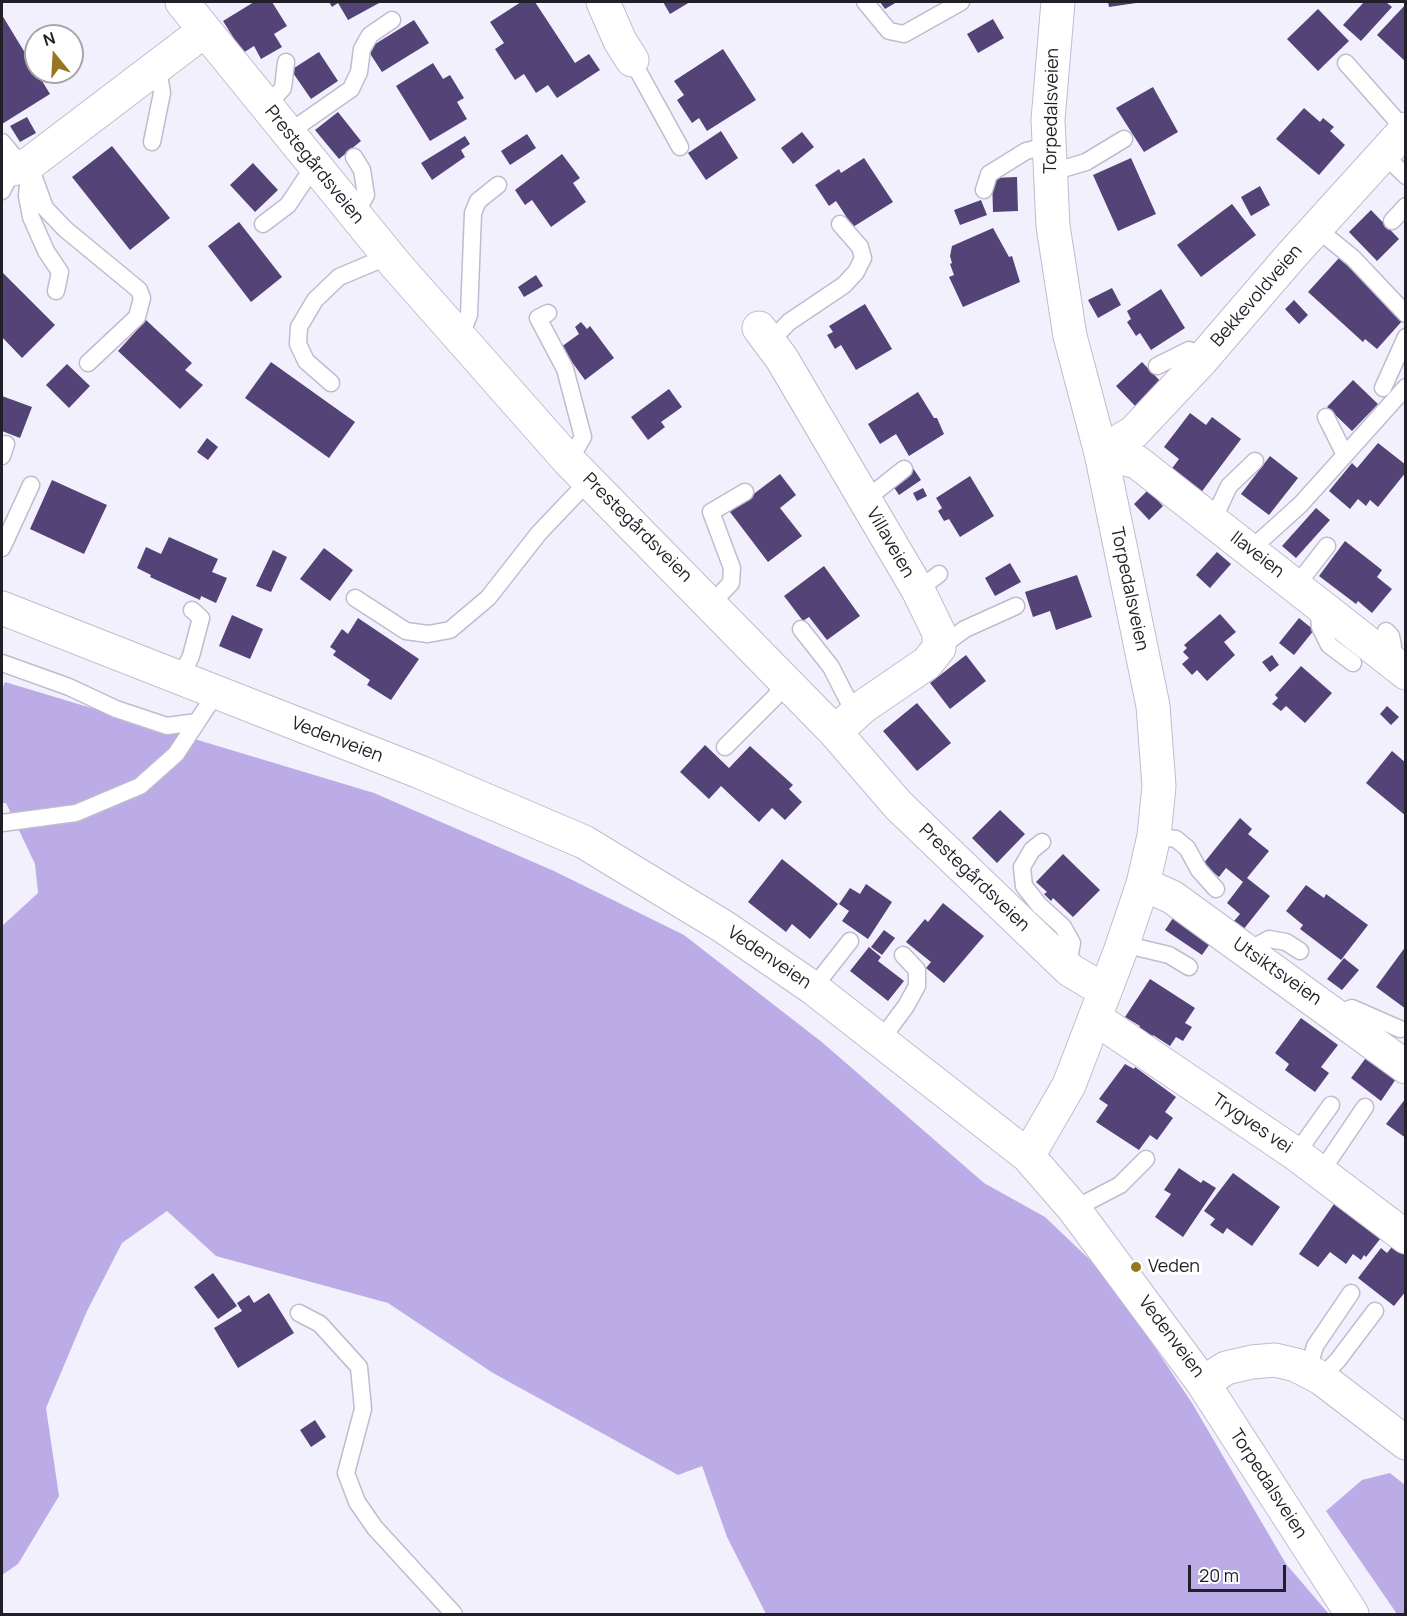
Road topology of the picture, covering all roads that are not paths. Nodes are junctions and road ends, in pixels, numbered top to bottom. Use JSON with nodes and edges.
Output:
{"nodes":[{"id":1,"x":182,"y":2,"type":"edge"},
{"id":2,"x":603,"y":2,"type":"edge"},
{"id":3,"x":865,"y":2,"type":"edge"},
{"id":4,"x":961,"y":2,"type":"edge"},
{"id":5,"x":1058,"y":2,"type":"edge"},
{"id":6,"x":392,"y":20,"type":"dead end"},
{"id":7,"x":204,"y":31,"type":"junction"},
{"id":8,"x":632,"y":60,"type":"joint"},
{"id":9,"x":286,"y":62,"type":"dead end"},
{"id":10,"x":1346,"y":63,"type":"dead end"},
{"id":11,"x":158,"y":68,"type":"junction"},
{"id":12,"x":266,"y":106,"type":"junction"},
{"id":13,"x":288,"y":133,"type":"junction"},
{"id":14,"x":1124,"y":140,"type":"dead end"},
{"id":15,"x":152,"y":142,"type":"dead end"},
{"id":16,"x":1401,"y":143,"type":"edge"},
{"id":17,"x":680,"y":147,"type":"dead end"},
{"id":18,"x":354,"y":157,"type":"dead end"},
{"id":19,"x":1049,"y":159,"type":"junction"},
{"id":20,"x":12,"y":166,"type":"edge"},
{"id":21,"x":318,"y":170,"type":"junction"},
{"id":22,"x":498,"y":185,"type":"dead end"},
{"id":23,"x":984,"y":190,"type":"dead end"},
{"id":24,"x":1406,"y":206,"type":"edge"},
{"id":25,"x":355,"y":215,"type":"junction"},
{"id":26,"x":1392,"y":221,"type":"dead end"},
{"id":27,"x":263,"y":224,"type":"dead end"},
{"id":28,"x":840,"y":224,"type":"dead end"},
{"id":29,"x":1317,"y":228,"type":"junction"},
{"id":30,"x":389,"y":256,"type":"junction"},
{"id":31,"x":56,"y":291,"type":"dead end"},
{"id":32,"x":548,"y":314,"type":"dead end"},
{"id":33,"x":1406,"y":314,"type":"edge"},
{"id":34,"x":764,"y":335,"type":"joint"},
{"id":35,"x":460,"y":337,"type":"junction"},
{"id":36,"x":1406,"y":337,"type":"edge"},
{"id":37,"x":88,"y":363,"type":"dead end"},
{"id":38,"x":1199,"y":363,"type":"junction"},
{"id":39,"x":1157,"y":366,"type":"dead end"},
{"id":40,"x":331,"y":383,"type":"dead end"},
{"id":41,"x":1406,"y":387,"type":"edge"},
{"id":42,"x":1383,"y":389,"type":"junction"},
{"id":43,"x":1326,"y":417,"type":"dead end"},
{"id":44,"x":1101,"y":453,"type":"junction"},
{"id":45,"x":1345,"y":455,"type":"junction"},
{"id":46,"x":1255,"y":461,"type":"dead end"},
{"id":47,"x":578,"y":469,"type":"junction"},
{"id":48,"x":904,"y":469,"type":"dead end"},
{"id":49,"x":32,"y":485,"type":"dead end"},
{"id":50,"x":745,"y":492,"type":"dead end"},
{"id":51,"x":865,"y":500,"type":"junction"},
{"id":52,"x":1213,"y":520,"type":"junction"},
{"id":53,"x":1326,"y":546,"type":"dead end"},
{"id":54,"x":2,"y":548,"type":"edge"},
{"id":55,"x":1250,"y":550,"type":"junction"},
{"id":56,"x":1307,"y":595,"type":"junction"},
{"id":57,"x":355,"y":598,"type":"dead end"},
{"id":58,"x":711,"y":604,"type":"junction"},
{"id":59,"x":1016,"y":606,"type":"dead end"},
{"id":60,"x":2,"y":608,"type":"edge"},
{"id":61,"x":192,"y":610,"type":"dead end"},
{"id":62,"x":801,"y":629,"type":"dead end"},
{"id":63,"x":939,"y":648,"type":"junction"},
{"id":64,"x":1393,"y":655,"type":"edge"},
{"id":65,"x":2,"y":663,"type":"edge"},
{"id":66,"x":1353,"y":663,"type":"dead end"},
{"id":67,"x":180,"y":679,"type":"junction"},
{"id":68,"x":785,"y":680,"type":"junction"},
{"id":69,"x":216,"y":693,"type":"junction"},
{"id":70,"x":197,"y":722,"type":"junction"},
{"id":71,"x":845,"y":723,"type":"junction"},
{"id":72,"x":725,"y":747,"type":"dead end"},
{"id":73,"x":2,"y":823,"type":"edge"},
{"id":74,"x":1154,"y":836,"type":"junction"},
{"id":75,"x":1042,"y":842,"type":"dead end"},
{"id":76,"x":1143,"y":884,"type":"junction"},
{"id":77,"x":1216,"y":889,"type":"dead end"},
{"id":78,"x":850,"y":942,"type":"dead end"},
{"id":79,"x":1123,"y":944,"type":"junction"},
{"id":80,"x":1247,"y":951,"type":"junction"},
{"id":81,"x":1300,"y":951,"type":"dead end"},
{"id":82,"x":903,"y":956,"type":"dead end"},
{"id":83,"x":1067,"y":967,"type":"junction"},
{"id":84,"x":1190,"y":967,"type":"dead end"},
{"id":85,"x":813,"y":988,"type":"junction"},
{"id":86,"x":1100,"y":1004,"type":"junction"},
{"id":87,"x":1336,"y":1014,"type":"junction"},
{"id":88,"x":1400,"y":1029,"type":"dead end"},
{"id":89,"x":880,"y":1041,"type":"junction"},
{"id":90,"x":1406,"y":1067,"type":"edge"},
{"id":91,"x":1331,"y":1105,"type":"dead end"},
{"id":92,"x":1365,"y":1107,"type":"dead end"},
{"id":93,"x":1028,"y":1156,"type":"junction"},
{"id":94,"x":1146,"y":1160,"type":"dead end"},
{"id":95,"x":1308,"y":1163,"type":"junction"},
{"id":96,"x":1074,"y":1209,"type":"junction"},
{"id":97,"x":1406,"y":1237,"type":"edge"},
{"id":98,"x":1351,"y":1293,"type":"dead end"},
{"id":99,"x":1375,"y":1311,"type":"dead end"},
{"id":100,"x":299,"y":1313,"type":"dead end"},
{"id":101,"x":1314,"y":1374,"type":"junction"},
{"id":102,"x":1203,"y":1383,"type":"junction"},
{"id":103,"x":1406,"y":1443,"type":"edge"},
{"id":104,"x":454,"y":1614,"type":"edge"},
{"id":105,"x":1352,"y":1614,"type":"edge"}],
"edges":[{"from":1,"to":7,"type":"street","name":"Prestegårdsveien"},
{"from":2,"to":8,"type":"street"},
{"from":3,"to":4,"type":"lane"},
{"from":5,"to":19,"type":"street","name":"Torpedalsveien"},
{"from":6,"to":13,"type":"lane"},
{"from":7,"to":11,"type":"street"},
{"from":7,"to":12,"type":"street","name":"Prestegårdsveien"},
{"from":8,"to":17,"type":"lane"},
{"from":9,"to":12,"type":"lane"},
{"from":10,"to":16,"type":"lane"},
{"from":11,"to":15,"type":"lane"},
{"from":11,"to":20,"type":"street"},
{"from":12,"to":13,"type":"street","name":"Prestegårdsveien"},
{"from":13,"to":21,"type":"street","name":"Prestegårdsveien"},
{"from":14,"to":19,"type":"lane"},
{"from":16,"to":29,"type":"street","name":"Bekkevoldveien"},
{"from":18,"to":25,"type":"lane"},
{"from":19,"to":23,"type":"lane"},
{"from":19,"to":44,"type":"street","name":"Torpedalsveien"},
{"from":20,"to":31,"type":"lane"},
{"from":20,"to":37,"type":"lane"},
{"from":21,"to":25,"type":"street","name":"Prestegårdsveien"},
{"from":21,"to":27,"type":"lane"},
{"from":22,"to":35,"type":"lane"},
{"from":24,"to":26,"type":"lane"},
{"from":25,"to":30,"type":"street","name":"Prestegårdsveien"},
{"from":28,"to":34,"type":"lane"},
{"from":29,"to":33,"type":"lane"},
{"from":29,"to":38,"type":"street","name":"Bekkevoldveien"},
{"from":30,"to":35,"type":"street","name":"Prestegårdsveien"},
{"from":30,"to":40,"type":"lane"},
{"from":32,"to":47,"type":"lane"},
{"from":34,"to":51,"type":"street","name":"Villaveien"},
{"from":35,"to":47,"type":"street","name":"Prestegårdsveien"},
{"from":36,"to":42,"type":"lane"},
{"from":38,"to":39,"type":"lane"},
{"from":38,"to":44,"type":"street","name":"Bekkevoldveien"},
{"from":41,"to":42,"type":"lane"},
{"from":42,"to":45,"type":"lane"},
{"from":43,"to":45,"type":"lane"},
{"from":44,"to":52,"type":"street","name":"Ilaveien"},
{"from":44,"to":74,"type":"street","name":"Torpedalsveien"},
{"from":45,"to":55,"type":"lane"},
{"from":46,"to":52,"type":"lane"},
{"from":47,"to":57,"type":"lane"},
{"from":47,"to":58,"type":"street","name":"Prestegårdsveien"},
{"from":48,"to":51,"type":"lane"},
{"from":49,"to":54,"type":"lane"},
{"from":50,"to":58,"type":"lane"},
{"from":51,"to":63,"type":"street","name":"Villaveien"},
{"from":52,"to":55,"type":"street","name":"Ilaveien"},
{"from":53,"to":56,"type":"lane"},
{"from":55,"to":56,"type":"street","name":"Ilaveien"},
{"from":56,"to":64,"type":"street","name":"Ilaveien"},
{"from":56,"to":66,"type":"lane"},
{"from":58,"to":68,"type":"street","name":"Prestegårdsveien"},
{"from":59,"to":63,"type":"lane"},
{"from":60,"to":67,"type":"street","name":"Vedenveien"},
{"from":61,"to":67,"type":"lane"},
{"from":62,"to":71,"type":"lane"},
{"from":63,"to":71,"type":"street"},
{"from":65,"to":70,"type":"lane"},
{"from":67,"to":69,"type":"street","name":"Vedenveien"},
{"from":68,"to":71,"type":"street","name":"Prestegårdsveien"},
{"from":68,"to":72,"type":"lane"},
{"from":69,"to":70,"type":"lane"},
{"from":69,"to":85,"type":"street","name":"Vedenveien"},
{"from":70,"to":73,"type":"lane"},
{"from":71,"to":83,"type":"street","name":"Prestegårdsveien"},
{"from":74,"to":76,"type":"street","name":"Torpedalsveien"},
{"from":74,"to":77,"type":"lane"},
{"from":75,"to":83,"type":"lane"},
{"from":76,"to":79,"type":"street","name":"Torpedalsveien"},
{"from":76,"to":80,"type":"street","name":"Utsiktsveien"},
{"from":78,"to":85,"type":"lane"},
{"from":79,"to":84,"type":"lane"},
{"from":79,"to":86,"type":"street","name":"Torpedalsveien"},
{"from":80,"to":81,"type":"lane"},
{"from":80,"to":87,"type":"street","name":"Utsiktsveien"},
{"from":82,"to":89,"type":"lane"},
{"from":83,"to":86,"type":"street","name":"Prestegårdsveien"},
{"from":85,"to":89,"type":"street","name":"Vedenveien"},
{"from":86,"to":93,"type":"street","name":"Torpedalsveien"},
{"from":86,"to":95,"type":"street","name":"Trygves vei"},
{"from":87,"to":88,"type":"lane"},
{"from":87,"to":90,"type":"street","name":"Utsiktsveien"},
{"from":89,"to":93,"type":"street","name":"Vedenveien"},
{"from":91,"to":95,"type":"lane"},
{"from":92,"to":95,"type":"lane"},
{"from":93,"to":96,"type":"street","name":"Vedenveien"},
{"from":94,"to":96,"type":"lane"},
{"from":95,"to":97,"type":"street","name":"Trygves vei"},
{"from":96,"to":102,"type":"street","name":"Vedenveien"},
{"from":98,"to":101,"type":"lane"},
{"from":99,"to":101,"type":"lane"},
{"from":100,"to":104,"type":"lane"},
{"from":101,"to":102,"type":"street","name":"Vedenveien"},
{"from":101,"to":103,"type":"street","name":"Vedenveien"},
{"from":102,"to":105,"type":"street","name":"Torpedalsveien"}]}
